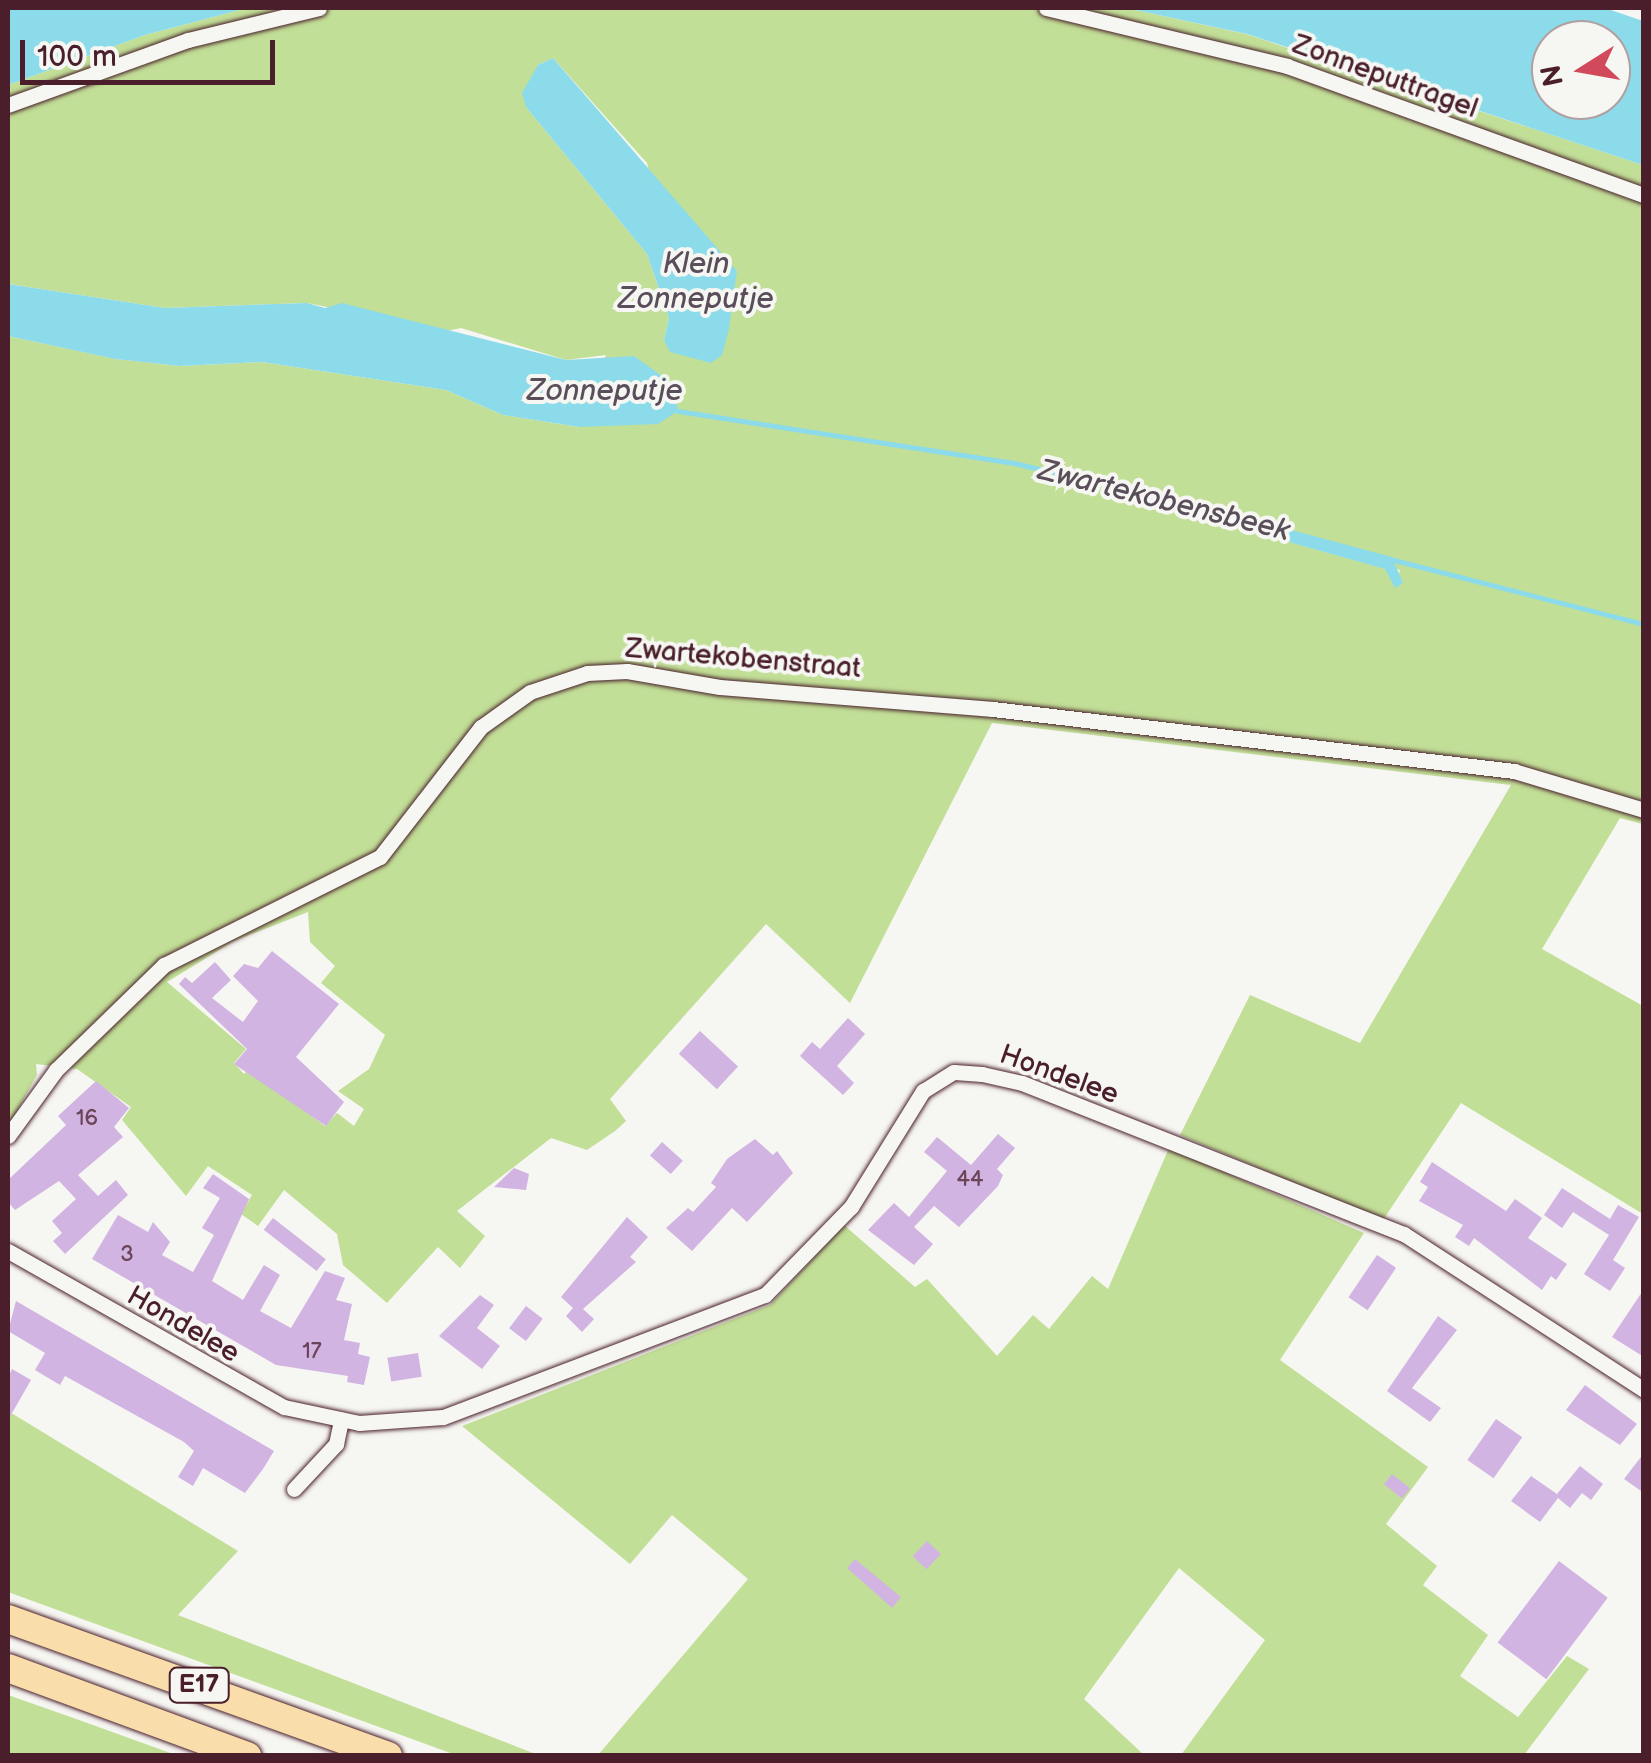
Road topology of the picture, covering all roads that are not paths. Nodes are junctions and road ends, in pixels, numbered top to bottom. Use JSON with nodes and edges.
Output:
{"nodes":[{"id":1,"x":319,"y":8,"type":"edge"},
{"id":2,"x":1046,"y":8,"type":"edge"},
{"id":3,"x":8,"y":106,"type":"edge"},
{"id":4,"x":1644,"y":195,"type":"edge"},
{"id":5,"x":1644,"y":810,"type":"edge"},
{"id":6,"x":8,"y":1136,"type":"edge"},
{"id":7,"x":8,"y":1251,"type":"edge"},
{"id":8,"x":1644,"y":1390,"type":"edge"},
{"id":9,"x":342,"y":1420,"type":"junction"},
{"id":10,"x":294,"y":1489,"type":"dead end"},
{"id":11,"x":8,"y":1618,"type":"edge"},
{"id":12,"x":8,"y":1668,"type":"edge"},
{"id":13,"x":247,"y":1756,"type":"edge"},
{"id":14,"x":388,"y":1756,"type":"edge"}],
"edges":[{"from":1,"to":3,"type":"street"},
{"from":2,"to":4,"type":"street","name":"Zonneputtragel"},
{"from":5,"to":6,"type":"street","name":"Zwartekobenstraat"},
{"from":7,"to":9,"type":"street","name":"Hondelee"},
{"from":8,"to":9,"type":"street","name":"Hondelee"},
{"from":9,"to":10,"type":"street"},
{"from":11,"to":14,"type":"highway","number":"E17"},
{"from":12,"to":13,"type":"highway","number":"E17"}]}
